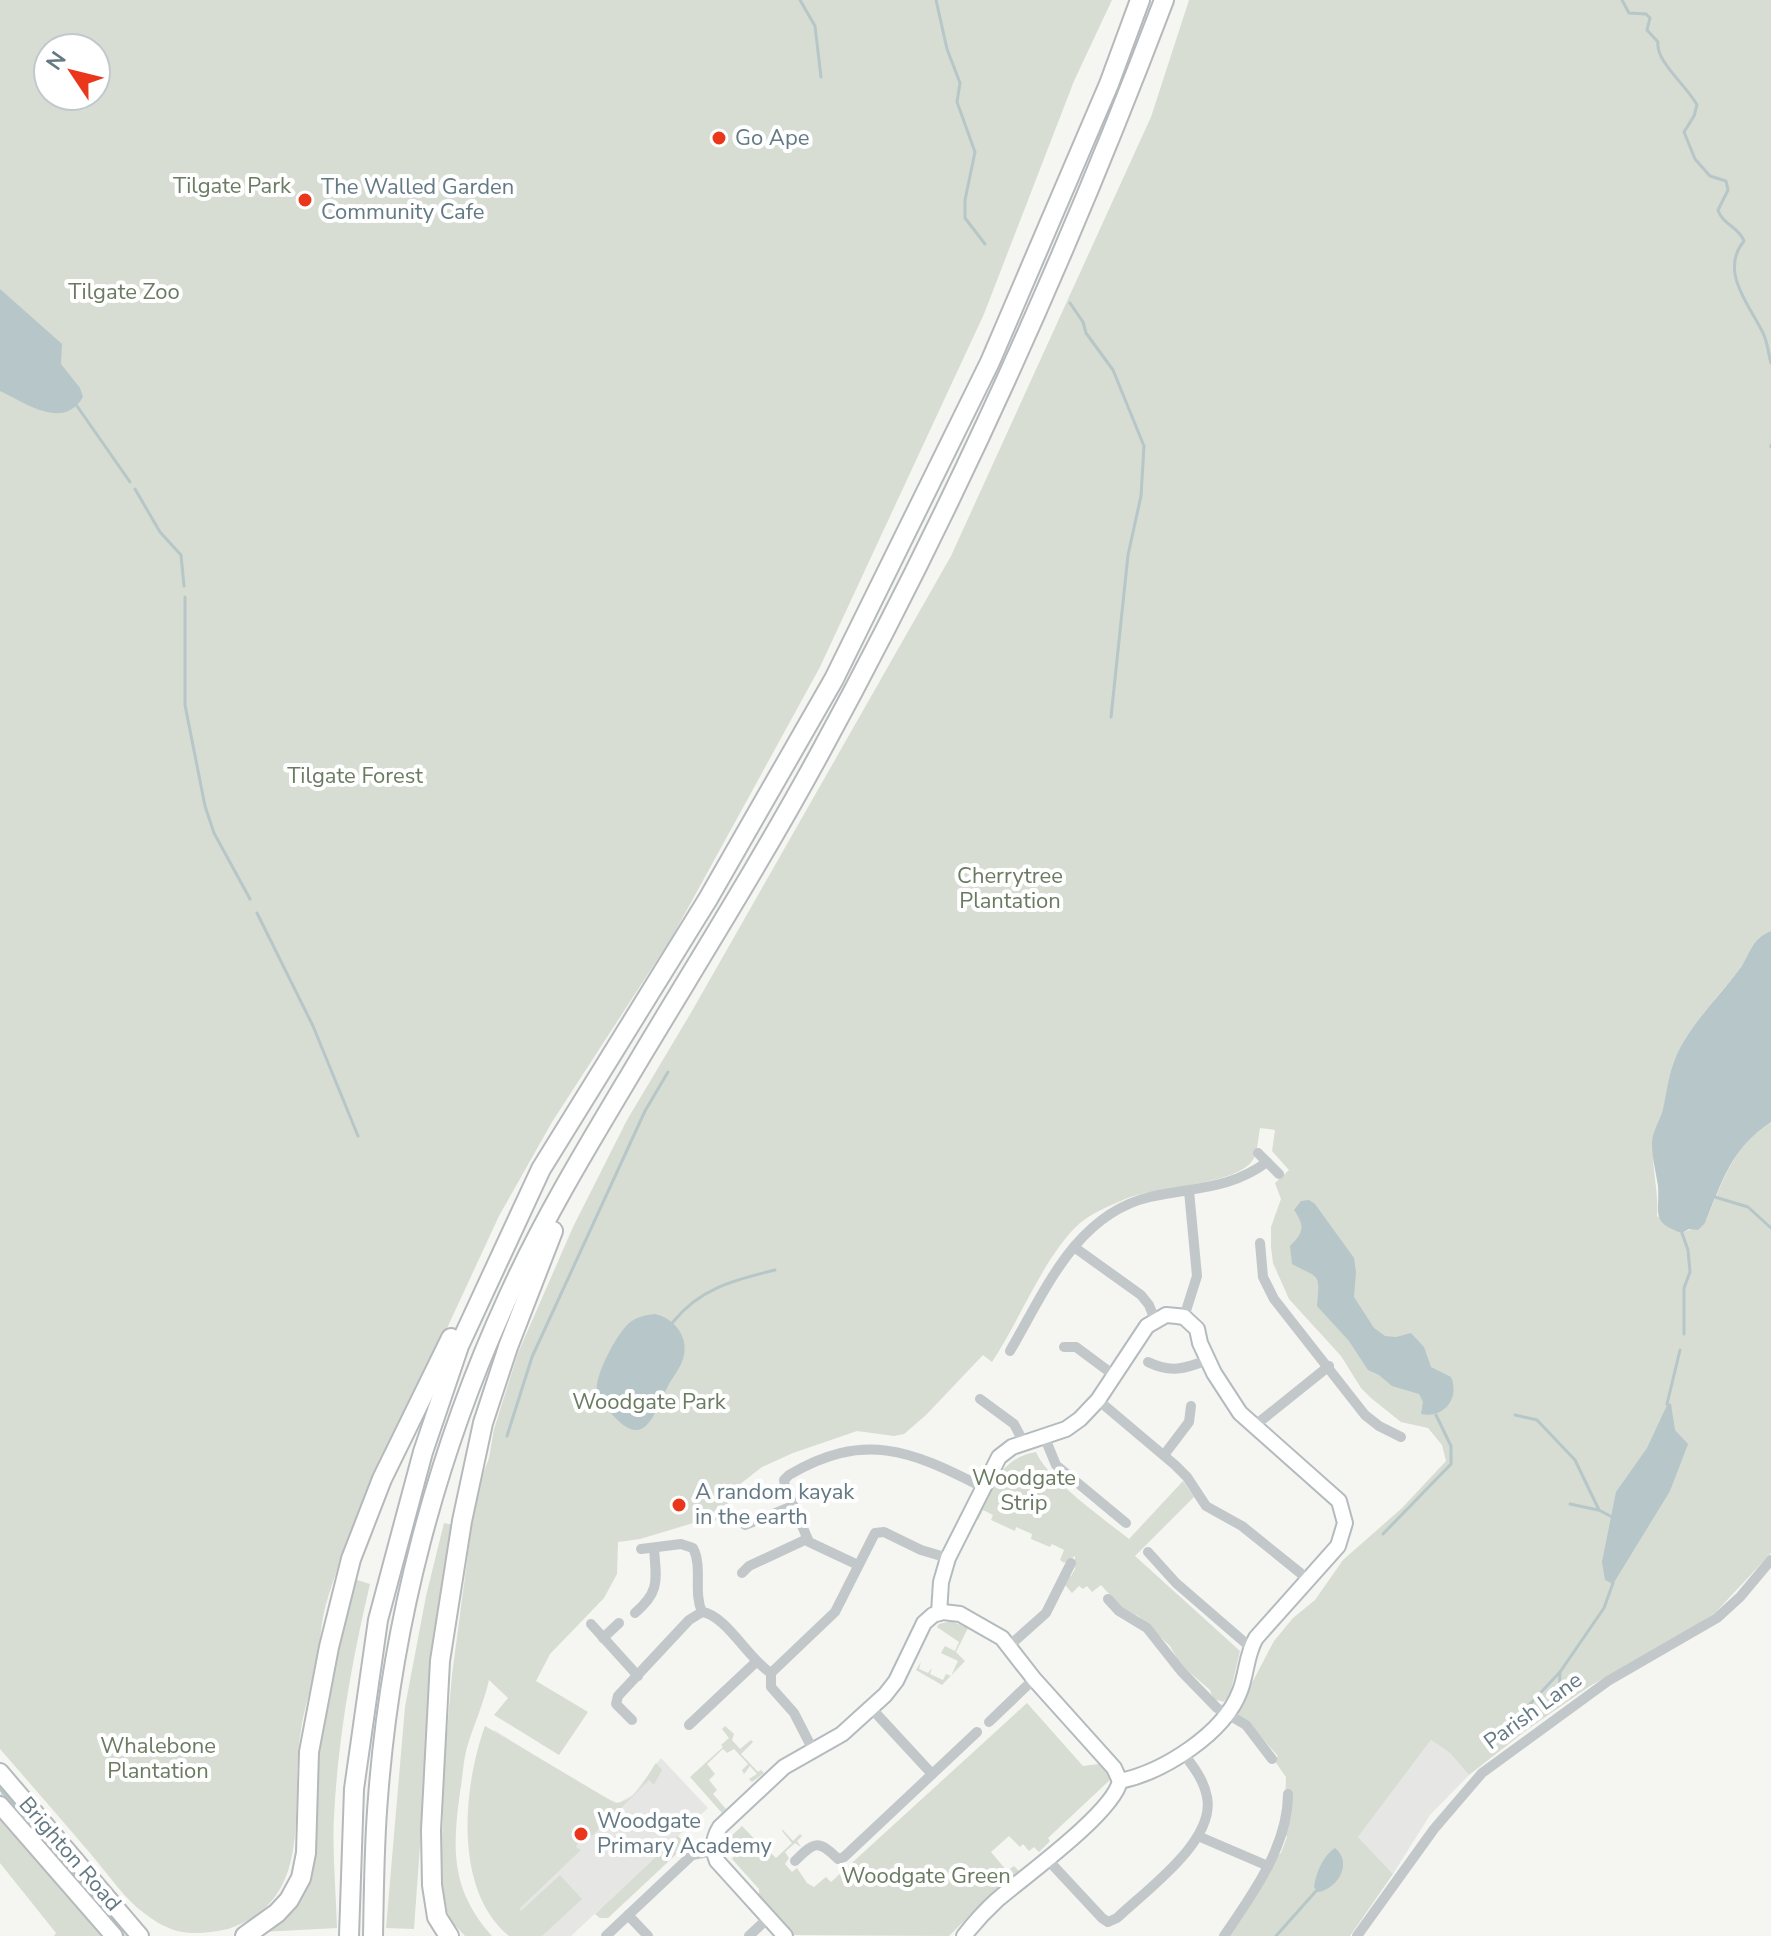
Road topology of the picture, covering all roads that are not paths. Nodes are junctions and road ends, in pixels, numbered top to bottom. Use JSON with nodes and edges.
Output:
{"nodes":[{"id":1,"x":1140,"y":0,"type":"edge"},
{"id":2,"x":1164,"y":0,"type":"edge"},
{"id":3,"x":597,"y":1129,"type":"junction"},
{"id":4,"x":1258,"y":1153,"type":"dead end"},
{"id":5,"x":1267,"y":1162,"type":"junction"},
{"id":6,"x":1279,"y":1174,"type":"dead end"},
{"id":7,"x":534,"y":1183,"type":"junction"},
{"id":8,"x":1189,"y":1191,"type":"junction"},
{"id":9,"x":1260,"y":1243,"type":"dead end"},
{"id":10,"x":1074,"y":1247,"type":"junction"},
{"id":11,"x":1184,"y":1317,"type":"junction"},
{"id":12,"x":1155,"y":1320,"type":"junction"},
{"id":13,"x":1064,"y":1347,"type":"dead end"},
{"id":14,"x":1010,"y":1351,"type":"dead end"},
{"id":15,"x":1207,"y":1360,"type":"junction"},
{"id":16,"x":1148,"y":1362,"type":"dead end"},
{"id":17,"x":1329,"y":1366,"type":"junction"},
{"id":18,"x":1115,"y":1376,"type":"junction"},
{"id":19,"x":980,"y":1399,"type":"dead end"},
{"id":20,"x":1098,"y":1400,"type":"junction"},
{"id":21,"x":1191,"y":1406,"type":"dead end"},
{"id":22,"x":1251,"y":1425,"type":"junction"},
{"id":23,"x":1044,"y":1436,"type":"junction"},
{"id":24,"x":1401,"y":1437,"type":"dead end"},
{"id":25,"x":1024,"y":1443,"type":"junction"},
{"id":26,"x":1164,"y":1455,"type":"junction"},
{"id":27,"x":982,"y":1487,"type":"junction"},
{"id":28,"x":793,"y":1506,"type":"junction"},
{"id":29,"x":1126,"y":1523,"type":"dead end"},
{"id":30,"x":745,"y":1525,"type":"dead end"},
{"id":31,"x":807,"y":1539,"type":"junction"},
{"id":32,"x":654,"y":1548,"type":"junction"},
{"id":33,"x":641,"y":1549,"type":"dead end"},
{"id":34,"x":1148,"y":1552,"type":"dead end"},
{"id":35,"x":948,"y":1558,"type":"junction"},
{"id":36,"x":1771,"y":1560,"type":"edge"},
{"id":37,"x":1071,"y":1563,"type":"dead end"},
{"id":38,"x":858,"y":1565,"type":"junction"},
{"id":39,"x":742,"y":1573,"type":"dead end"},
{"id":40,"x":1309,"y":1580,"type":"junction"},
{"id":41,"x":1108,"y":1599,"type":"dead end"},
{"id":42,"x":702,"y":1612,"type":"junction"},
{"id":43,"x":635,"y":1613,"type":"dead end"},
{"id":44,"x":939,"y":1613,"type":"junction"},
{"id":45,"x":619,"y":1623,"type":"dead end"},
{"id":46,"x":591,"y":1624,"type":"dead end"},
{"id":47,"x":603,"y":1638,"type":"junction"},
{"id":48,"x":1009,"y":1646,"type":"junction"},
{"id":49,"x":1250,"y":1647,"type":"junction"},
{"id":50,"x":756,"y":1662,"type":"junction"},
{"id":51,"x":771,"y":1673,"type":"junction"},
{"id":52,"x":638,"y":1676,"type":"junction"},
{"id":53,"x":1034,"y":1679,"type":"junction"},
{"id":54,"x":871,"y":1708,"type":"junction"},
{"id":55,"x":1226,"y":1714,"type":"junction"},
{"id":56,"x":632,"y":1720,"type":"dead end"},
{"id":57,"x":989,"y":1722,"type":"dead end"},
{"id":58,"x":689,"y":1725,"type":"dead end"},
{"id":59,"x":977,"y":1732,"type":"dead end"},
{"id":60,"x":813,"y":1750,"type":"junction"},
{"id":61,"x":1183,"y":1753,"type":"junction"},
{"id":62,"x":1272,"y":1759,"type":"dead end"},
{"id":63,"x":0,"y":1772,"type":"edge"},
{"id":64,"x":932,"y":1774,"type":"junction"},
{"id":65,"x":1120,"y":1781,"type":"junction"},
{"id":66,"x":1288,"y":1794,"type":"dead end"},
{"id":67,"x":0,"y":1805,"type":"edge"},
{"id":68,"x":1198,"y":1836,"type":"junction"},
{"id":69,"x":714,"y":1851,"type":"junction"},
{"id":70,"x":1048,"y":1860,"type":"junction"},
{"id":71,"x":795,"y":1861,"type":"dead end"},
{"id":72,"x":1268,"y":1866,"type":"junction"},
{"id":73,"x":628,"y":1915,"type":"junction"},
{"id":74,"x":768,"y":1918,"type":"junction"},
{"id":75,"x":114,"y":1936,"type":"edge"},
{"id":76,"x":140,"y":1936,"type":"edge"},
{"id":77,"x":245,"y":1936,"type":"edge"},
{"id":78,"x":349,"y":1936,"type":"edge"},
{"id":79,"x":373,"y":1936,"type":"edge"},
{"id":80,"x":449,"y":1936,"type":"edge"},
{"id":81,"x":606,"y":1936,"type":"edge"},
{"id":82,"x":648,"y":1936,"type":"edge"},
{"id":83,"x":749,"y":1936,"type":"edge"},
{"id":84,"x":785,"y":1936,"type":"edge"},
{"id":85,"x":966,"y":1936,"type":"edge"},
{"id":86,"x":1224,"y":1936,"type":"edge"},
{"id":87,"x":1357,"y":1936,"type":"edge"}],
"edges":[{"from":1,"to":7,"type":"highway"},
{"from":2,"to":3,"type":"highway"},
{"from":3,"to":79,"type":"highway"},
{"from":3,"to":80,"type":"highway"},
{"from":4,"to":5,"type":"street"},
{"from":5,"to":6,"type":"street"},
{"from":5,"to":8,"type":"street"},
{"from":7,"to":77,"type":"highway"},
{"from":7,"to":78,"type":"highway"},
{"from":8,"to":10,"type":"street"},
{"from":8,"to":11,"type":"street"},
{"from":9,"to":17,"type":"street"},
{"from":10,"to":12,"type":"street"},
{"from":10,"to":14,"type":"street"},
{"from":11,"to":12,"type":"street"},
{"from":11,"to":15,"type":"street"},
{"from":12,"to":18,"type":"street"},
{"from":13,"to":18,"type":"street"},
{"from":15,"to":16,"type":"street"},
{"from":15,"to":22,"type":"street"},
{"from":17,"to":22,"type":"street"},
{"from":17,"to":24,"type":"street"},
{"from":18,"to":20,"type":"street"},
{"from":19,"to":25,"type":"street"},
{"from":20,"to":23,"type":"street"},
{"from":20,"to":26,"type":"street"},
{"from":21,"to":26,"type":"street"},
{"from":22,"to":40,"type":"street"},
{"from":23,"to":25,"type":"street"},
{"from":23,"to":29,"type":"street"},
{"from":25,"to":27,"type":"street"},
{"from":26,"to":40,"type":"street"},
{"from":27,"to":28,"type":"street"},
{"from":27,"to":35,"type":"street"},
{"from":28,"to":30,"type":"street"},
{"from":28,"to":31,"type":"street"},
{"from":31,"to":38,"type":"street"},
{"from":31,"to":39,"type":"street"},
{"from":32,"to":33,"type":"street"},
{"from":32,"to":42,"type":"street"},
{"from":32,"to":43,"type":"street"},
{"from":34,"to":49,"type":"street"},
{"from":35,"to":38,"type":"street"},
{"from":35,"to":44,"type":"street"},
{"from":36,"to":87,"type":"street","name":"Parish Lane"},
{"from":37,"to":48,"type":"street"},
{"from":38,"to":51,"type":"street"},
{"from":40,"to":49,"type":"street"},
{"from":41,"to":55,"type":"street"},
{"from":42,"to":50,"type":"street"},
{"from":42,"to":52,"type":"street"},
{"from":44,"to":48,"type":"street"},
{"from":44,"to":54,"type":"street"},
{"from":45,"to":47,"type":"street"},
{"from":46,"to":47,"type":"street"},
{"from":47,"to":52,"type":"street"},
{"from":48,"to":53,"type":"street"},
{"from":49,"to":55,"type":"street"},
{"from":50,"to":51,"type":"street"},
{"from":50,"to":58,"type":"street"},
{"from":51,"to":60,"type":"street"},
{"from":52,"to":56,"type":"street"},
{"from":53,"to":57,"type":"street"},
{"from":53,"to":65,"type":"street"},
{"from":54,"to":60,"type":"street"},
{"from":54,"to":64,"type":"street"},
{"from":55,"to":61,"type":"street"},
{"from":55,"to":62,"type":"street"},
{"from":59,"to":64,"type":"street"},
{"from":60,"to":69,"type":"street"},
{"from":61,"to":65,"type":"street"},
{"from":61,"to":68,"type":"street"},
{"from":63,"to":76,"type":"main road","name":"Brighton Road"},
{"from":64,"to":71,"type":"street"},
{"from":65,"to":70,"type":"street"},
{"from":66,"to":72,"type":"street"},
{"from":67,"to":75,"type":"main road","name":"Brighton Road"},
{"from":68,"to":70,"type":"street"},
{"from":68,"to":72,"type":"street"},
{"from":69,"to":73,"type":"street"},
{"from":69,"to":74,"type":"street"},
{"from":70,"to":85,"type":"street"},
{"from":72,"to":86,"type":"street"},
{"from":73,"to":81,"type":"street"},
{"from":73,"to":82,"type":"street"},
{"from":74,"to":83,"type":"street"},
{"from":74,"to":84,"type":"street"}]}
